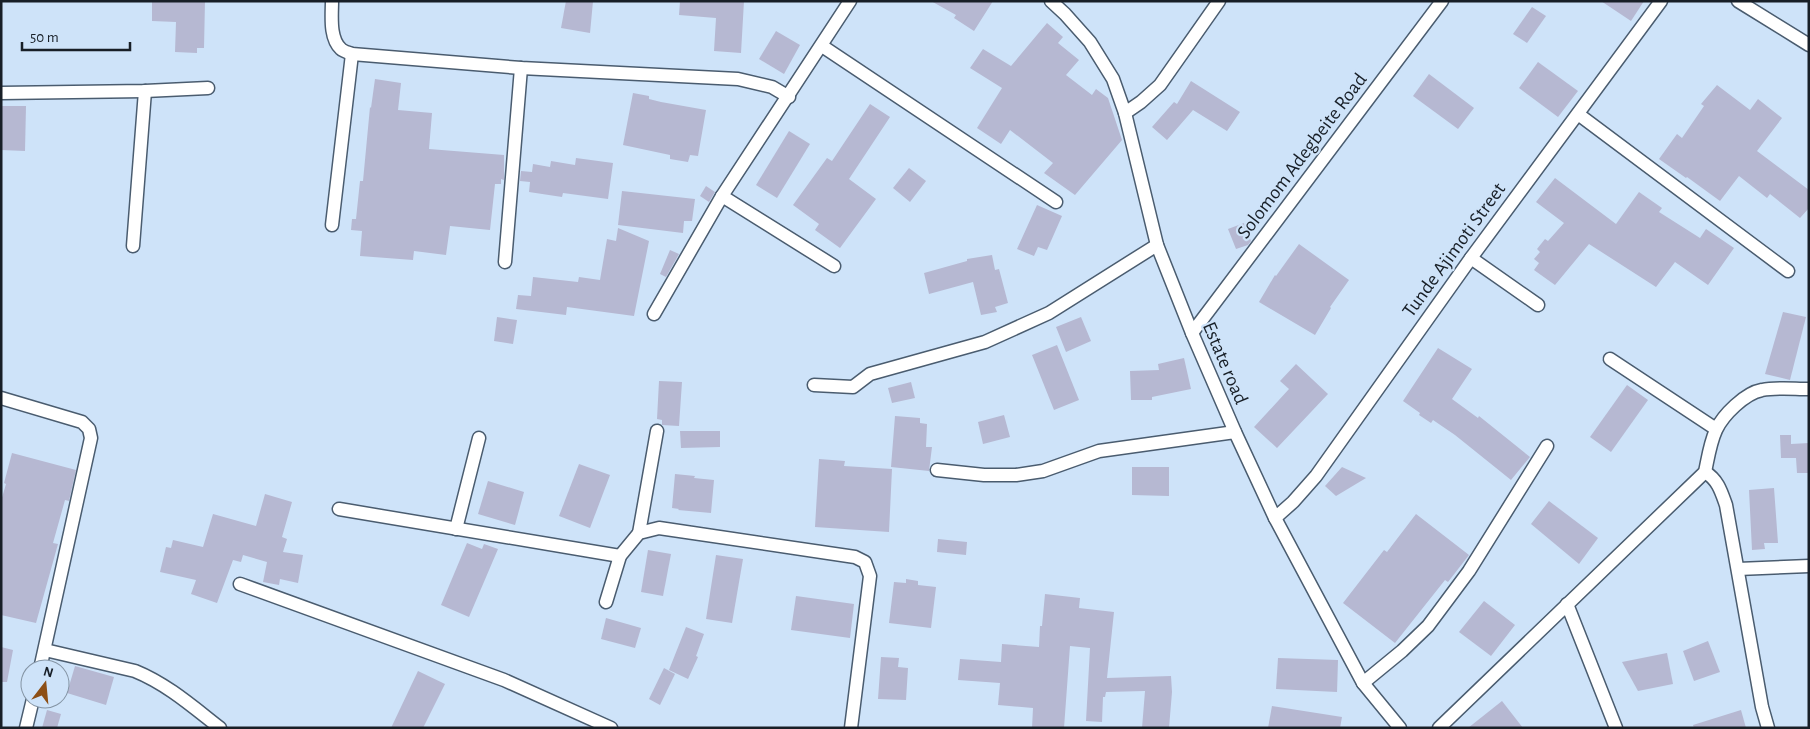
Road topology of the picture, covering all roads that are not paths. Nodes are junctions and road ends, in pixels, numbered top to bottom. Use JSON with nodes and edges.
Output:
{"nodes":[{"id":1,"x":332,"y":1,"type":"edge"},
{"id":2,"x":850,"y":1,"type":"edge"},
{"id":3,"x":1051,"y":1,"type":"edge"},
{"id":4,"x":1219,"y":1,"type":"edge"},
{"id":5,"x":1442,"y":1,"type":"edge"},
{"id":6,"x":1661,"y":1,"type":"edge"},
{"id":7,"x":1738,"y":1,"type":"edge"},
{"id":8,"x":1809,"y":45,"type":"edge"},
{"id":9,"x":822,"y":46,"type":"junction"},
{"id":10,"x":352,"y":54,"type":"junction"},
{"id":11,"x":521,"y":68,"type":"junction"},
{"id":12,"x":208,"y":88,"type":"dead end"},
{"id":13,"x":145,"y":91,"type":"junction"},
{"id":14,"x":1,"y":93,"type":"edge"},
{"id":15,"x":789,"y":96,"type":"junction"},
{"id":16,"x":1125,"y":113,"type":"junction"},
{"id":17,"x":1578,"y":114,"type":"junction"},
{"id":18,"x":722,"y":196,"type":"junction"},
{"id":19,"x":1056,"y":202,"type":"dead end"},
{"id":20,"x":332,"y":225,"type":"dead end"},
{"id":21,"x":1157,"y":245,"type":"junction"},
{"id":22,"x":133,"y":246,"type":"dead end"},
{"id":23,"x":1471,"y":258,"type":"junction"},
{"id":24,"x":505,"y":262,"type":"dead end"},
{"id":25,"x":834,"y":266,"type":"dead end"},
{"id":26,"x":1788,"y":271,"type":"dead end"},
{"id":27,"x":1538,"y":304,"type":"dead end"},
{"id":28,"x":654,"y":314,"type":"dead end"},
{"id":29,"x":1192,"y":333,"type":"junction"},
{"id":30,"x":1610,"y":359,"type":"dead end"},
{"id":31,"x":814,"y":385,"type":"dead end"},
{"id":32,"x":1809,"y":389,"type":"edge"},
{"id":33,"x":1,"y":398,"type":"edge"},
{"id":34,"x":1716,"y":429,"type":"junction"},
{"id":35,"x":658,"y":431,"type":"dead end"},
{"id":36,"x":1235,"y":432,"type":"junction"},
{"id":37,"x":479,"y":438,"type":"dead end"},
{"id":38,"x":1548,"y":446,"type":"dead end"},
{"id":39,"x":937,"y":470,"type":"dead end"},
{"id":40,"x":1705,"y":472,"type":"junction"},
{"id":41,"x":339,"y":509,"type":"dead end"},
{"id":42,"x":1275,"y":518,"type":"junction"},
{"id":43,"x":456,"y":529,"type":"junction"},
{"id":44,"x":639,"y":533,"type":"junction"},
{"id":45,"x":620,"y":556,"type":"junction"},
{"id":46,"x":1809,"y":566,"type":"edge"},
{"id":47,"x":1738,"y":569,"type":"junction"},
{"id":48,"x":240,"y":584,"type":"dead end"},
{"id":49,"x":606,"y":602,"type":"dead end"},
{"id":50,"x":1568,"y":604,"type":"junction"},
{"id":51,"x":45,"y":650,"type":"junction"},
{"id":52,"x":43,"y":659,"type":"edge"},
{"id":53,"x":1363,"y":683,"type":"junction"},
{"id":54,"x":31,"y":709,"type":"edge"},
{"id":55,"x":26,"y":728,"type":"edge"},
{"id":56,"x":220,"y":728,"type":"edge"},
{"id":57,"x":611,"y":728,"type":"edge"},
{"id":58,"x":851,"y":728,"type":"edge"},
{"id":59,"x":1400,"y":728,"type":"edge"},
{"id":60,"x":1439,"y":728,"type":"edge"},
{"id":61,"x":1616,"y":728,"type":"edge"},
{"id":62,"x":1768,"y":728,"type":"edge"}],
"edges":[{"from":1,"to":10,"type":"street"},
{"from":2,"to":9,"type":"street"},
{"from":3,"to":16,"type":"street","name":"Estate road"},
{"from":4,"to":16,"type":"street"},
{"from":5,"to":29,"type":"street","name":"Solomom Adegbeite Road"},
{"from":6,"to":17,"type":"street","name":"Tunde Ajimoti Street"},
{"from":7,"to":8,"type":"street"},
{"from":9,"to":15,"type":"street"},
{"from":9,"to":19,"type":"street"},
{"from":10,"to":11,"type":"street"},
{"from":10,"to":20,"type":"street"},
{"from":11,"to":15,"type":"street"},
{"from":11,"to":24,"type":"street"},
{"from":12,"to":13,"type":"street"},
{"from":13,"to":14,"type":"street"},
{"from":13,"to":22,"type":"street"},
{"from":15,"to":18,"type":"street"},
{"from":16,"to":21,"type":"street","name":"Estate road"},
{"from":17,"to":23,"type":"street","name":"Tunde Ajimoti Street"},
{"from":17,"to":26,"type":"street"},
{"from":18,"to":25,"type":"street"},
{"from":18,"to":28,"type":"street"},
{"from":21,"to":29,"type":"street","name":"Estate road"},
{"from":21,"to":31,"type":"street"},
{"from":23,"to":27,"type":"street"},
{"from":23,"to":42,"type":"street","name":"Tunde Ajimoti Street"},
{"from":29,"to":36,"type":"street","name":"Estate road"},
{"from":30,"to":34,"type":"street"},
{"from":32,"to":34,"type":"street"},
{"from":33,"to":51,"type":"street"},
{"from":34,"to":40,"type":"street"},
{"from":35,"to":44,"type":"street"},
{"from":36,"to":39,"type":"street"},
{"from":36,"to":42,"type":"street","name":"Estate road"},
{"from":37,"to":43,"type":"street"},
{"from":38,"to":53,"type":"street"},
{"from":40,"to":47,"type":"street"},
{"from":40,"to":50,"type":"street"},
{"from":41,"to":43,"type":"street"},
{"from":42,"to":53,"type":"street","name":"Estate road"},
{"from":43,"to":45,"type":"street"},
{"from":44,"to":45,"type":"street"},
{"from":44,"to":58,"type":"street"},
{"from":45,"to":49,"type":"street"},
{"from":46,"to":47,"type":"street"},
{"from":47,"to":62,"type":"street"},
{"from":48,"to":57,"type":"street"},
{"from":50,"to":60,"type":"street"},
{"from":50,"to":61,"type":"street"},
{"from":51,"to":52,"type":"street"},
{"from":51,"to":56,"type":"street"},
{"from":53,"to":59,"type":"street","name":"Estate road"},
{"from":54,"to":55,"type":"street"}]}
